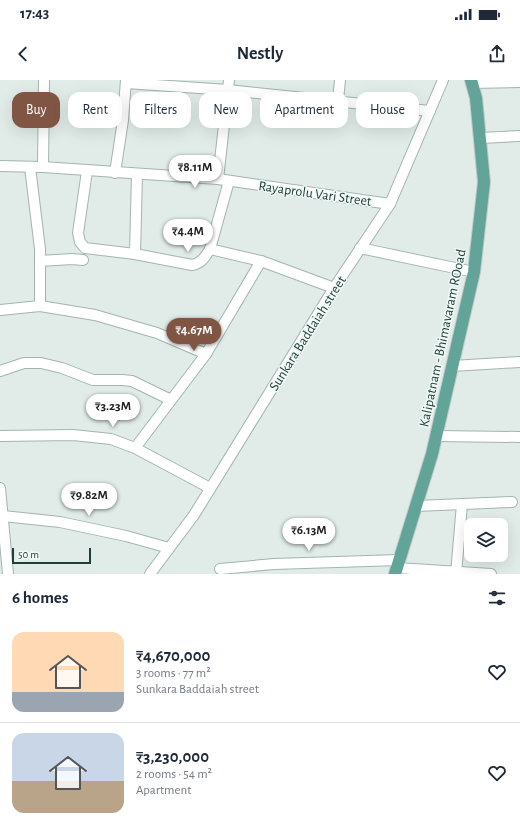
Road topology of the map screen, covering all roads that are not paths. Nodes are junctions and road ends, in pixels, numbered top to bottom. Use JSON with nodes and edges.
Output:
{"nodes":[{"id":1,"x":44,"y":80,"type":"edge"},
{"id":2,"x":340,"y":80,"type":"edge"},
{"id":3,"x":443,"y":80,"type":"edge"},
{"id":4,"x":126,"y":82,"type":"edge"},
{"id":5,"x":471,"y":82,"type":"edge"},
{"id":6,"x":520,"y":82,"type":"edge"},
{"id":7,"x":228,"y":85,"type":"edge"},
{"id":8,"x":279,"y":92,"type":"edge"},
{"id":9,"x":339,"y":92,"type":"edge"},
{"id":10,"x":348,"y":101,"type":"edge"},
{"id":11,"x":430,"y":111,"type":"junction"},
{"id":12,"x":520,"y":136,"type":"edge"},
{"id":13,"x":481,"y":138,"type":"junction"},
{"id":14,"x":0,"y":166,"type":"edge"},
{"id":15,"x":30,"y":167,"type":"junction"},
{"id":16,"x":43,"y":168,"type":"junction"},
{"id":17,"x":87,"y":171,"type":"junction"},
{"id":18,"x":115,"y":173,"type":"junction"},
{"id":19,"x":137,"y":174,"type":"junction"},
{"id":20,"x":218,"y":179,"type":"junction"},
{"id":21,"x":229,"y":181,"type":"junction"},
{"id":22,"x":390,"y":204,"type":"junction"},
{"id":23,"x":360,"y":248,"type":"junction"},
{"id":24,"x":210,"y":249,"type":"junction"},
{"id":25,"x":135,"y":254,"type":"junction"},
{"id":26,"x":83,"y":260,"type":"dead end"},
{"id":27,"x":40,"y":261,"type":"junction"},
{"id":28,"x":261,"y":261,"type":"junction"},
{"id":29,"x":474,"y":272,"type":"junction"},
{"id":30,"x":334,"y":288,"type":"junction"},
{"id":31,"x":40,"y":306,"type":"junction"},
{"id":32,"x":0,"y":310,"type":"edge"},
{"id":33,"x":206,"y":354,"type":"junction"},
{"id":34,"x":520,"y":362,"type":"edge"},
{"id":35,"x":452,"y":366,"type":"junction"},
{"id":36,"x":0,"y":370,"type":"edge"},
{"id":37,"x":171,"y":400,"type":"junction"},
{"id":38,"x":0,"y":436,"type":"edge"},
{"id":39,"x":436,"y":436,"type":"junction"},
{"id":40,"x":520,"y":437,"type":"edge"},
{"id":41,"x":135,"y":448,"type":"junction"},
{"id":42,"x":0,"y":488,"type":"edge"},
{"id":43,"x":210,"y":488,"type":"junction"},
{"id":44,"x":512,"y":502,"type":"dead end"},
{"id":45,"x":462,"y":504,"type":"junction"},
{"id":46,"x":416,"y":506,"type":"junction"},
{"id":47,"x":3,"y":516,"type":"junction"},
{"id":48,"x":2,"y":531,"type":"edge"},
{"id":49,"x":169,"y":548,"type":"junction"},
{"id":50,"x":397,"y":567,"type":"edge"},
{"id":51,"x":220,"y":569,"type":"dead end"},
{"id":52,"x":456,"y":573,"type":"edge"},
{"id":53,"x":8,"y":574,"type":"edge"},
{"id":54,"x":150,"y":574,"type":"edge"},
{"id":55,"x":492,"y":574,"type":"edge"}],
"edges":[{"from":1,"to":16,"type":"street"},
{"from":2,"to":9,"type":"street"},
{"from":3,"to":11,"type":"street","name":"Sunkara Baddaiah street"},
{"from":4,"to":7,"type":"street"},
{"from":4,"to":18,"type":"street"},
{"from":5,"to":6,"type":"street"},
{"from":5,"to":13,"type":"main road","name":"Kalipatnam - Bhimavaram ROoad"},
{"from":7,"to":8,"type":"street"},
{"from":7,"to":20,"type":"street"},
{"from":10,"to":11,"type":"street"},
{"from":11,"to":22,"type":"street","name":"Sunkara Baddaiah street"},
{"from":12,"to":13,"type":"street"},
{"from":13,"to":29,"type":"main road","name":"Kalipatnam - Bhimavaram ROoad"},
{"from":14,"to":15,"type":"street","name":"Rayaprolu Vari Street"},
{"from":15,"to":16,"type":"street","name":"Rayaprolu Vari Street"},
{"from":15,"to":27,"type":"street"},
{"from":16,"to":17,"type":"street","name":"Rayaprolu Vari Street"},
{"from":17,"to":18,"type":"street","name":"Rayaprolu Vari Street"},
{"from":17,"to":25,"type":"street"},
{"from":18,"to":19,"type":"street","name":"Rayaprolu Vari Street"},
{"from":19,"to":20,"type":"street","name":"Rayaprolu Vari Street"},
{"from":19,"to":25,"type":"street"},
{"from":20,"to":21,"type":"street","name":"Rayaprolu Vari Street"},
{"from":21,"to":22,"type":"street","name":"Rayaprolu Vari Street"},
{"from":21,"to":24,"type":"street"},
{"from":22,"to":23,"type":"street","name":"Sunkara Baddaiah street"},
{"from":23,"to":29,"type":"street"},
{"from":23,"to":30,"type":"street","name":"Sunkara Baddaiah street"},
{"from":24,"to":25,"type":"street"},
{"from":24,"to":28,"type":"street"},
{"from":26,"to":27,"type":"street"},
{"from":27,"to":31,"type":"street"},
{"from":28,"to":30,"type":"street"},
{"from":28,"to":33,"type":"street"},
{"from":29,"to":35,"type":"main road","name":"Kalipatnam - Bhimavaram ROoad"},
{"from":30,"to":43,"type":"street","name":"Sunkara Baddaiah street"},
{"from":31,"to":32,"type":"street"},
{"from":31,"to":33,"type":"street"},
{"from":33,"to":37,"type":"street"},
{"from":34,"to":35,"type":"street"},
{"from":35,"to":39,"type":"main road","name":"Kalipatnam - Bhimavaram ROoad"},
{"from":36,"to":37,"type":"street"},
{"from":37,"to":41,"type":"street"},
{"from":38,"to":41,"type":"street"},
{"from":39,"to":40,"type":"street"},
{"from":39,"to":46,"type":"main road","name":"Kalipatnam - Bhimavaram ROoad"},
{"from":41,"to":43,"type":"street"},
{"from":42,"to":47,"type":"street"},
{"from":43,"to":49,"type":"street","name":"Sunkara Baddaiah street"},
{"from":44,"to":45,"type":"street"},
{"from":45,"to":46,"type":"street"},
{"from":45,"to":52,"type":"street"},
{"from":46,"to":50,"type":"main road","name":"Kalipatnam - Bhimavaram ROoad"},
{"from":47,"to":48,"type":"street"},
{"from":47,"to":49,"type":"street"},
{"from":48,"to":53,"type":"street"},
{"from":49,"to":54,"type":"street","name":"Sunkara Baddaiah street"},
{"from":50,"to":51,"type":"street"},
{"from":50,"to":52,"type":"street"},
{"from":52,"to":55,"type":"street"}]}
